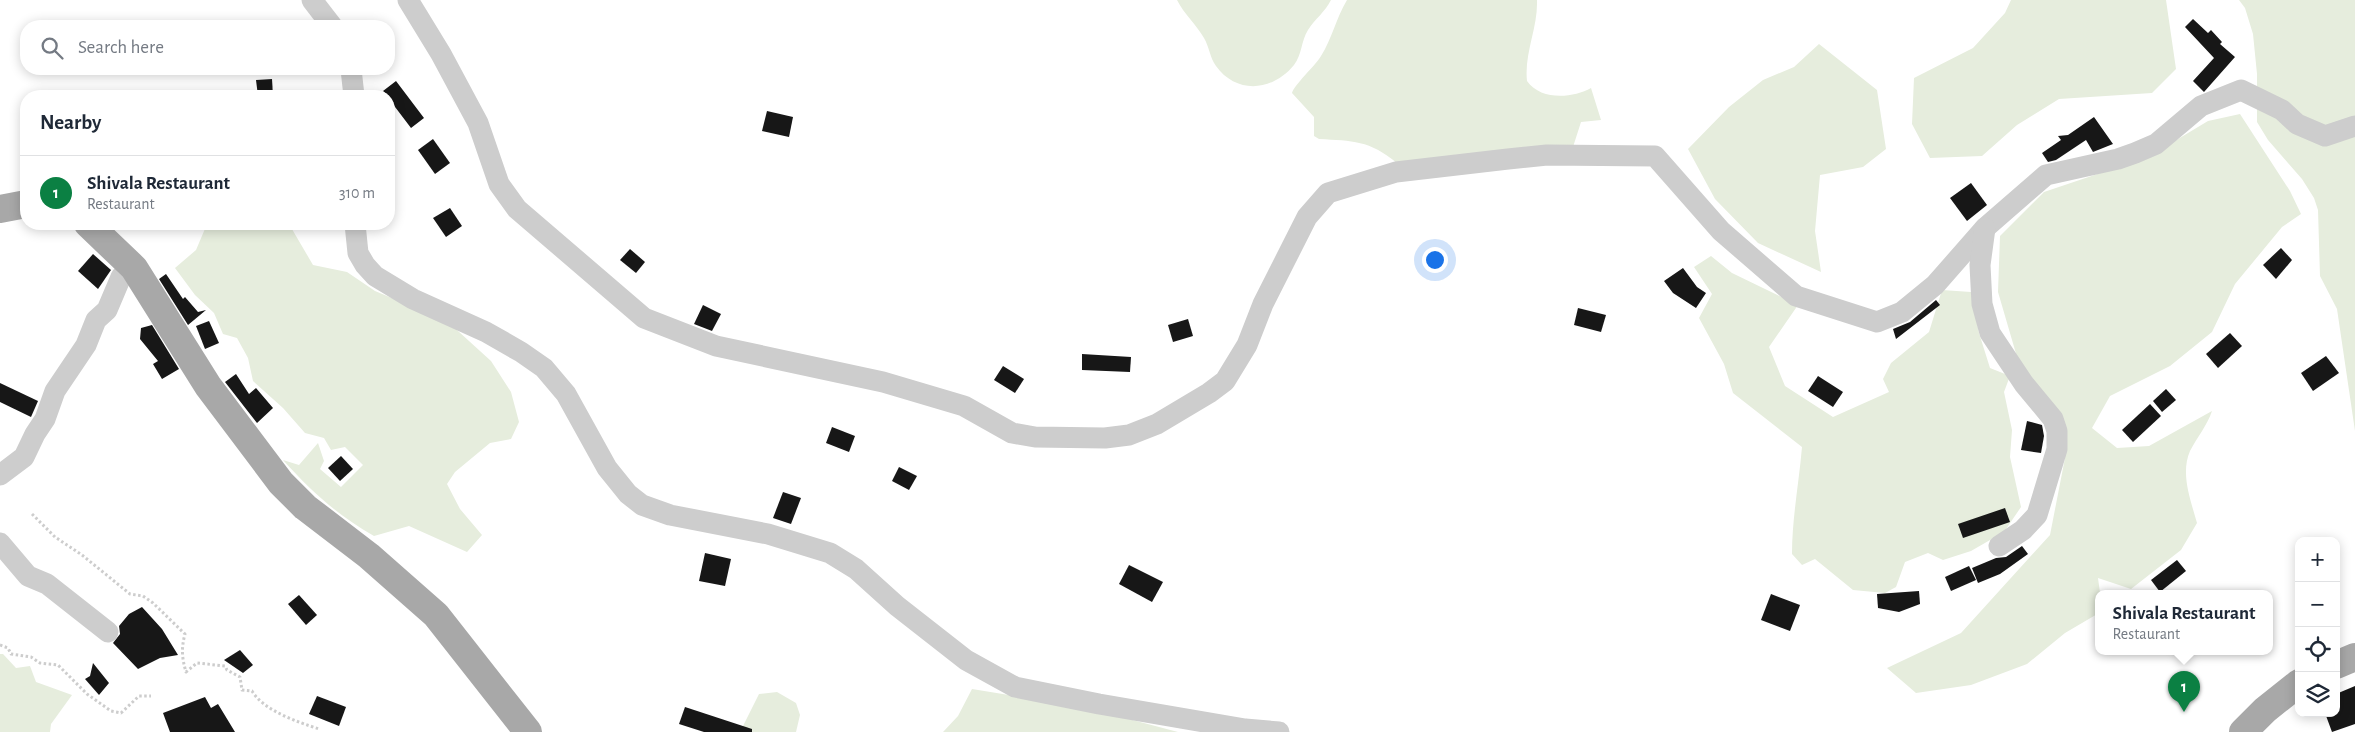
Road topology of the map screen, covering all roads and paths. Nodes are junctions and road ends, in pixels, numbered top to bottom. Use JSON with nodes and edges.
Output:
{"nodes":[{"id":1,"x":312,"y":0,"type":"edge"},
{"id":2,"x":408,"y":0,"type":"edge"},
{"id":3,"x":327,"y":20,"type":"edge"},
{"id":4,"x":352,"y":75,"type":"edge"},
{"id":5,"x":353,"y":90,"type":"edge"},
{"id":6,"x":2355,"y":126,"type":"edge"},
{"id":7,"x":20,"y":205,"type":"edge"},
{"id":8,"x":0,"y":209,"type":"edge"},
{"id":9,"x":1985,"y":228,"type":"junction"},
{"id":10,"x":94,"y":230,"type":"edge"},
{"id":11,"x":356,"y":230,"type":"edge"},
{"id":12,"x":134,"y":268,"type":"junction"},
{"id":13,"x":0,"y":474,"type":"edge"},
{"id":14,"x":32,"y":514,"type":"dead end"},
{"id":15,"x":0,"y":543,"type":"edge"},
{"id":16,"x":1998,"y":546,"type":"dead end"},
{"id":17,"x":108,"y":632,"type":"dead end"},
{"id":18,"x":0,"y":645,"type":"edge"},
{"id":19,"x":2355,"y":657,"type":"edge"},
{"id":20,"x":2340,"y":663,"type":"edge"},
{"id":21,"x":2295,"y":686,"type":"edge"},
{"id":22,"x":151,"y":696,"type":"dead end"},
{"id":23,"x":319,"y":729,"type":"dead end"},
{"id":24,"x":528,"y":732,"type":"edge"},
{"id":25,"x":1279,"y":732,"type":"edge"},
{"id":26,"x":2243,"y":732,"type":"edge"}],
"edges":[{"from":1,"to":3,"type":"street"},
{"from":2,"to":9,"type":"street"},
{"from":4,"to":5,"type":"street"},
{"from":6,"to":9,"type":"street"},
{"from":7,"to":8,"type":"main road"},
{"from":9,"to":16,"type":"street"},
{"from":10,"to":12,"type":"main road"},
{"from":11,"to":25,"type":"street"},
{"from":12,"to":13,"type":"street"},
{"from":12,"to":24,"type":"main road"},
{"from":14,"to":23,"type":"path"},
{"from":15,"to":17,"type":"street"},
{"from":18,"to":22,"type":"path"},
{"from":19,"to":20,"type":"main road"},
{"from":21,"to":26,"type":"main road"}]}
